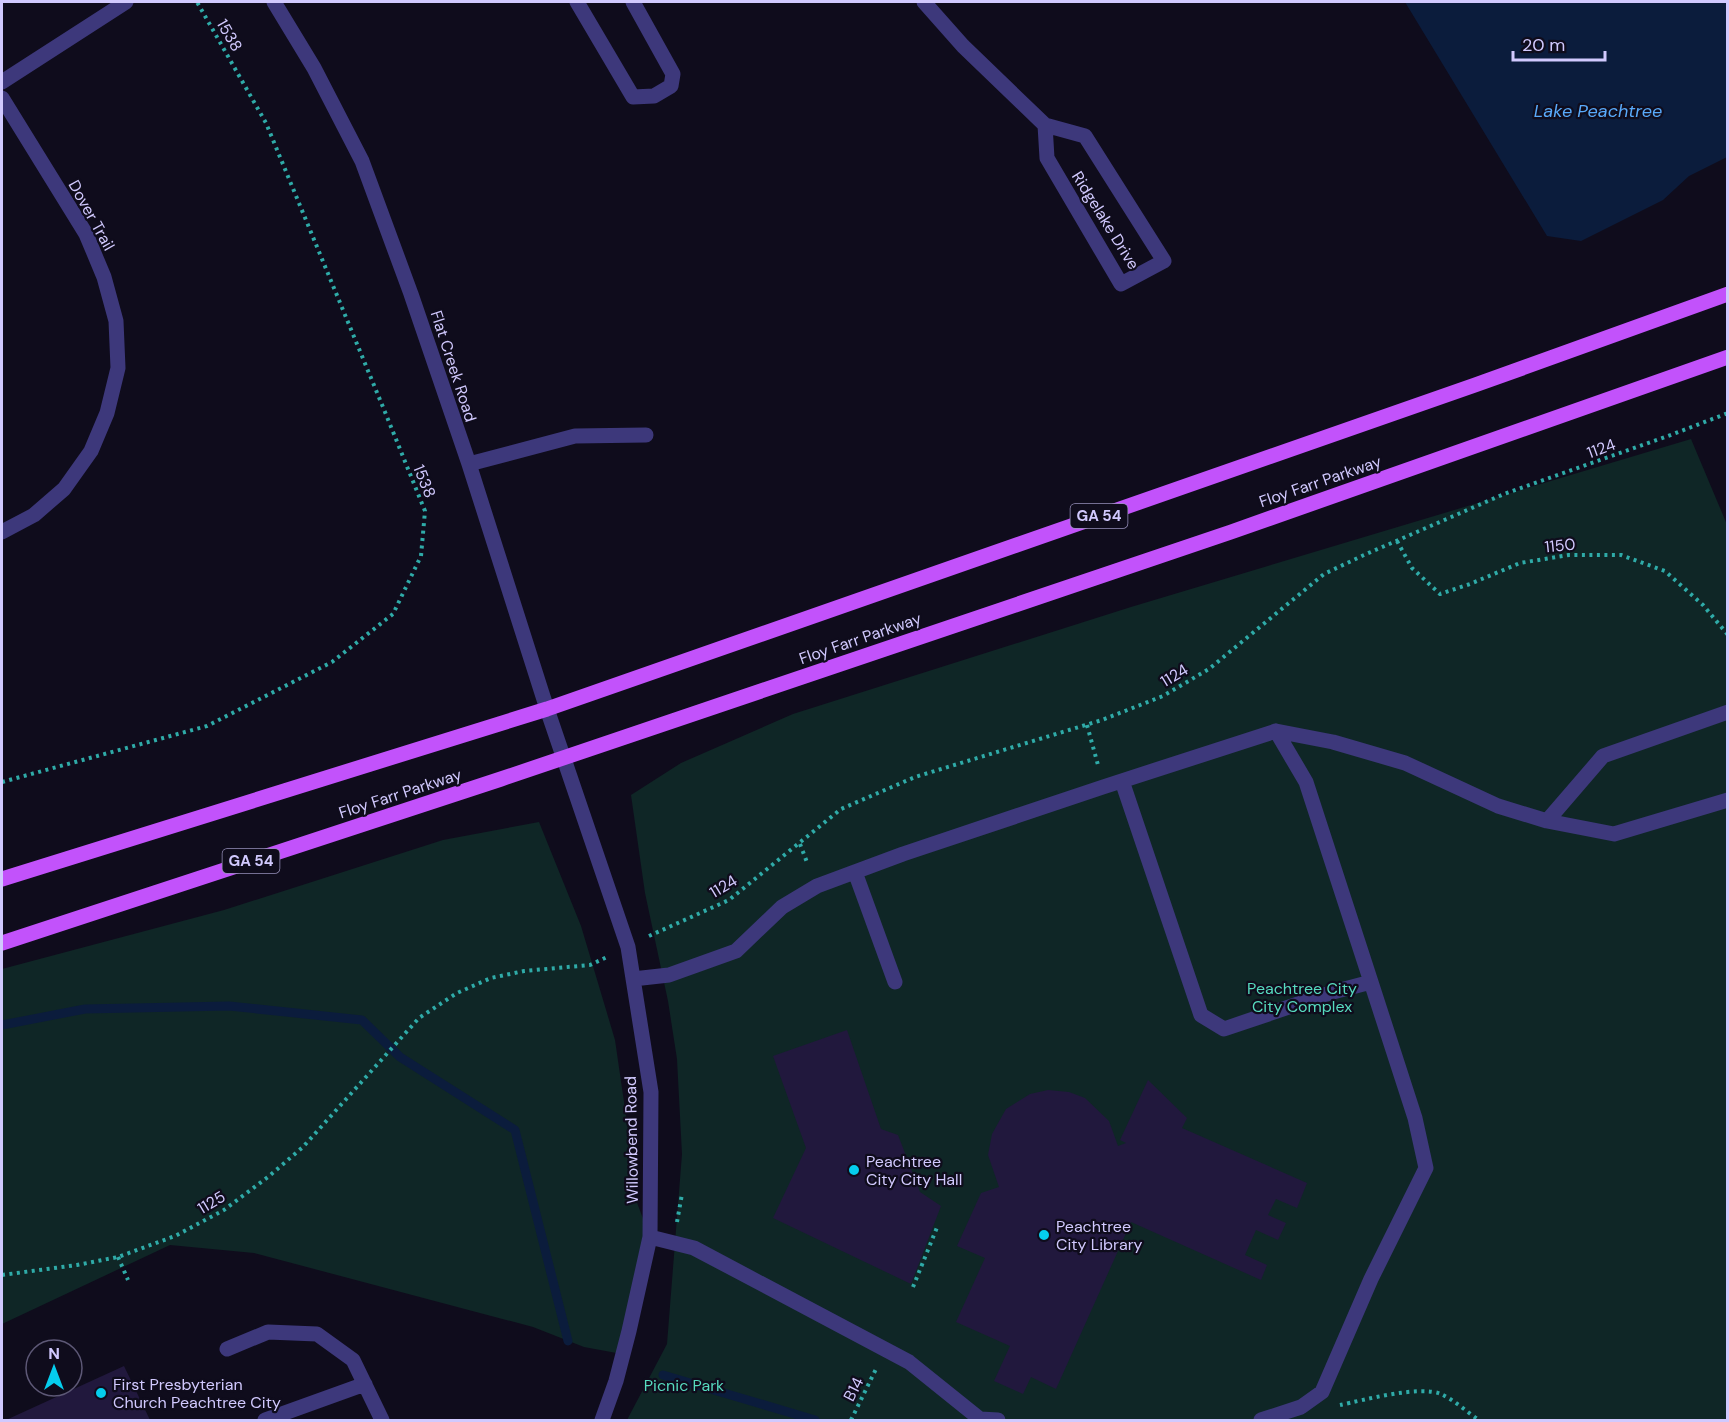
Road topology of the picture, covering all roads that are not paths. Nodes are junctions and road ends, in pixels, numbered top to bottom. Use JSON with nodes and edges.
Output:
{"nodes":[{"id":1,"x":126,"y":2,"type":"edge"},
{"id":2,"x":274,"y":2,"type":"edge"},
{"id":3,"x":577,"y":2,"type":"edge"},
{"id":4,"x":633,"y":2,"type":"edge"},
{"id":5,"x":924,"y":2,"type":"edge"},
{"id":6,"x":2,"y":82,"type":"edge"},
{"id":7,"x":2,"y":98,"type":"edge"},
{"id":8,"x":1046,"y":125,"type":"junction"},
{"id":9,"x":1728,"y":294,"type":"edge"},
{"id":10,"x":1728,"y":357,"type":"edge"},
{"id":11,"x":646,"y":435,"type":"dead end"},
{"id":12,"x":469,"y":464,"type":"junction"},
{"id":13,"x":2,"y":532,"type":"edge"},
{"id":14,"x":547,"y":709,"type":"junction"},
{"id":15,"x":1728,"y":712,"type":"edge"},
{"id":16,"x":1276,"y":731,"type":"junction"},
{"id":17,"x":564,"y":757,"type":"junction"},
{"id":18,"x":1122,"y":781,"type":"junction"},
{"id":19,"x":1728,"y":800,"type":"edge"},
{"id":20,"x":1547,"y":821,"type":"junction"},
{"id":21,"x":855,"y":872,"type":"junction"},
{"id":22,"x":2,"y":879,"type":"edge"},
{"id":23,"x":2,"y":943,"type":"edge"},
{"id":24,"x":633,"y":979,"type":"junction"},
{"id":25,"x":895,"y":982,"type":"dead end"},
{"id":26,"x":1371,"y":982,"type":"junction"},
{"id":27,"x":650,"y":1237,"type":"junction"},
{"id":28,"x":227,"y":1349,"type":"dead end"},
{"id":29,"x":365,"y":1384,"type":"junction"},
{"id":30,"x":265,"y":1420,"type":"edge"},
{"id":31,"x":382,"y":1420,"type":"edge"},
{"id":32,"x":602,"y":1420,"type":"edge"},
{"id":33,"x":998,"y":1420,"type":"edge"},
{"id":34,"x":1261,"y":1420,"type":"edge"}],
"edges":[{"from":1,"to":6,"type":"street"},
{"from":2,"to":12,"type":"street","name":"Flat Creek Road"},
{"from":3,"to":4,"type":"street"},
{"from":5,"to":8,"type":"street","name":"Ridgelake Drive"},
{"from":7,"to":13,"type":"street","name":"Dover Trail"},
{"from":8,"to":8,"type":"street","name":"Ridgelake Drive"},
{"from":9,"to":14,"type":"main road","number":"GA 54"},
{"from":10,"to":17,"type":"main road","name":"Floy Farr Parkway","number":"GA 54"},
{"from":11,"to":12,"type":"street"},
{"from":12,"to":14,"type":"street","name":"Flat Creek Road"},
{"from":14,"to":17,"type":"street","name":"Flat Creek Road"},
{"from":14,"to":22,"type":"main road","number":"GA 54"},
{"from":15,"to":20,"type":"street"},
{"from":16,"to":18,"type":"street"},
{"from":16,"to":20,"type":"street"},
{"from":16,"to":26,"type":"street"},
{"from":17,"to":23,"type":"main road","name":"Floy Farr Parkway","number":"GA 54"},
{"from":17,"to":24,"type":"street","name":"Willowbend Road"},
{"from":18,"to":21,"type":"street"},
{"from":18,"to":26,"type":"street"},
{"from":19,"to":20,"type":"street"},
{"from":21,"to":24,"type":"street"},
{"from":21,"to":25,"type":"street"},
{"from":24,"to":27,"type":"street","name":"Willowbend Road"},
{"from":26,"to":34,"type":"street"},
{"from":27,"to":32,"type":"street","name":"Willowbend Road"},
{"from":27,"to":33,"type":"street"},
{"from":28,"to":29,"type":"street"},
{"from":29,"to":30,"type":"street"},
{"from":29,"to":31,"type":"street"}]}
